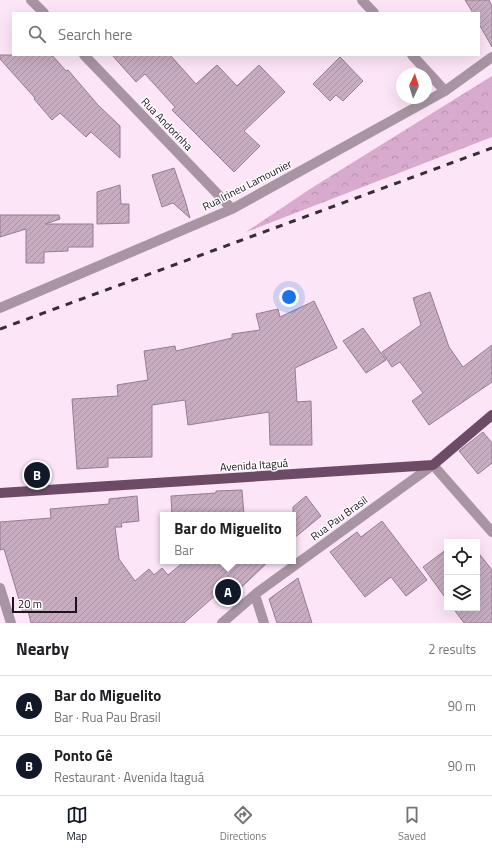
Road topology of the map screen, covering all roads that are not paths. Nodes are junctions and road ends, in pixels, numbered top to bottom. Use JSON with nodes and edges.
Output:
{"nodes":[{"id":1,"x":31,"y":0,"type":"edge"},
{"id":2,"x":362,"y":0,"type":"edge"},
{"id":3,"x":43,"y":12,"type":"edge"},
{"id":4,"x":373,"y":12,"type":"edge"},
{"id":5,"x":85,"y":56,"type":"edge"},
{"id":6,"x":413,"y":56,"type":"edge"},
{"id":7,"x":492,"y":57,"type":"edge"},
{"id":8,"x":445,"y":91,"type":"junction"},
{"id":9,"x":232,"y":209,"type":"junction"},
{"id":10,"x":0,"y":308,"type":"edge"},
{"id":11,"x":492,"y":415,"type":"edge"},
{"id":12,"x":433,"y":465,"type":"junction"},
{"id":13,"x":0,"y":493,"type":"edge"},
{"id":14,"x":492,"y":532,"type":"edge"},
{"id":15,"x":0,"y":588,"type":"edge"},
{"id":16,"x":255,"y":595,"type":"junction"},
{"id":17,"x":11,"y":623,"type":"edge"},
{"id":18,"x":222,"y":623,"type":"edge"},
{"id":19,"x":264,"y":623,"type":"edge"}],
"edges":[{"from":1,"to":3,"type":"street"},
{"from":2,"to":4,"type":"street"},
{"from":5,"to":9,"type":"street","name":"Rua Andorinha"},
{"from":6,"to":8,"type":"street"},
{"from":7,"to":8,"type":"street","name":"Rua Irineu Lamounier"},
{"from":8,"to":9,"type":"street","name":"Rua Irineu Lamounier"},
{"from":9,"to":10,"type":"street","name":"Rua Irineu Lamounier"},
{"from":11,"to":12,"type":"main road"},
{"from":12,"to":13,"type":"main road","name":"Avenida Itaguá"},
{"from":12,"to":14,"type":"street"},
{"from":12,"to":16,"type":"street","name":"Rua Pau Brasil"},
{"from":15,"to":17,"type":"street"},
{"from":16,"to":18,"type":"street","name":"Rua Pau Brasil"},
{"from":16,"to":19,"type":"street"}]}
